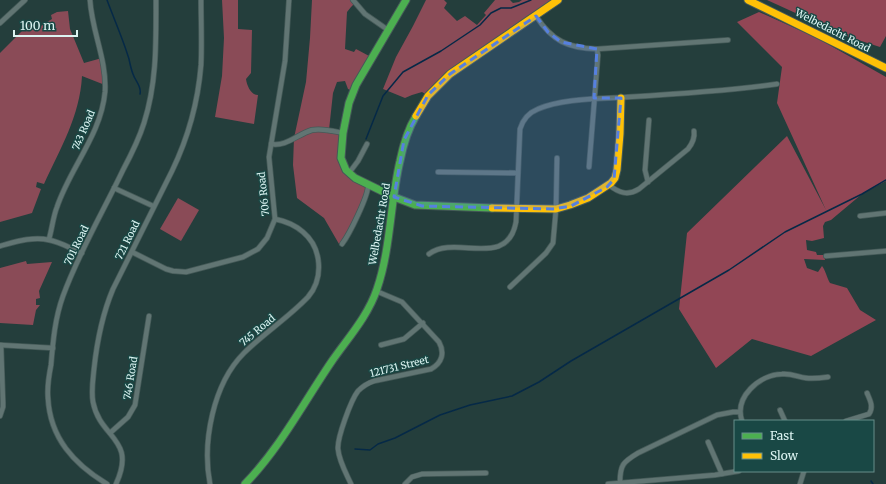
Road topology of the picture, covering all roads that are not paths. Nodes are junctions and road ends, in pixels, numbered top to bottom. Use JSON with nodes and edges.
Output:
{"nodes":[{"id":1,"x":25,"y":0,"type":"edge"},
{"id":2,"x":90,"y":0,"type":"edge"},
{"id":3,"x":156,"y":0,"type":"edge"},
{"id":4,"x":201,"y":0,"type":"edge"},
{"id":5,"x":289,"y":0,"type":"edge"},
{"id":6,"x":353,"y":0,"type":"edge"},
{"id":7,"x":406,"y":0,"type":"edge"},
{"id":8,"x":558,"y":0,"type":"edge"},
{"id":9,"x":748,"y":0,"type":"edge"},
{"id":10,"x":536,"y":16,"type":"junction"},
{"id":11,"x":0,"y":23,"type":"edge"},
{"id":12,"x":388,"y":30,"type":"junction"},
{"id":13,"x":728,"y":40,"type":"dead end"},
{"id":14,"x":597,"y":49,"type":"junction"},
{"id":15,"x":886,"y":68,"type":"edge"},
{"id":16,"x":777,"y":84,"type":"dead end"},
{"id":17,"x":594,"y":98,"type":"junction"},
{"id":18,"x":621,"y":98,"type":"junction"},
{"id":19,"x":649,"y":120,"type":"dead end"},
{"id":20,"x":694,"y":131,"type":"dead end"},
{"id":21,"x":343,"y":133,"type":"junction"},
{"id":22,"x":271,"y":144,"type":"junction"},
{"id":23,"x":367,"y":144,"type":"dead end"},
{"id":24,"x":557,"y":158,"type":"dead end"},
{"id":25,"x":589,"y":167,"type":"dead end"},
{"id":26,"x":438,"y":172,"type":"dead end"},
{"id":27,"x":349,"y":173,"type":"junction"},
{"id":28,"x":518,"y":173,"type":"junction"},
{"id":29,"x":648,"y":182,"type":"junction"},
{"id":30,"x":368,"y":185,"type":"junction"},
{"id":31,"x":609,"y":185,"type":"junction"},
{"id":32,"x":114,"y":188,"type":"junction"},
{"id":33,"x":394,"y":197,"type":"junction"},
{"id":34,"x":153,"y":206,"type":"junction"},
{"id":35,"x":517,"y":208,"type":"junction"},
{"id":36,"x":556,"y":209,"type":"junction"},
{"id":37,"x":886,"y":213,"type":"edge"},
{"id":38,"x":860,"y":216,"type":"dead end"},
{"id":39,"x":275,"y":219,"type":"junction"},
{"id":40,"x":49,"y":240,"type":"junction"},
{"id":41,"x":342,"y":244,"type":"dead end"},
{"id":42,"x":0,"y":246,"type":"edge"},
{"id":43,"x":886,"y":251,"type":"edge"},
{"id":44,"x":82,"y":252,"type":"junction"},
{"id":45,"x":132,"y":252,"type":"junction"},
{"id":46,"x":429,"y":254,"type":"dead end"},
{"id":47,"x":826,"y":256,"type":"dead end"},
{"id":48,"x":510,"y":287,"type":"dead end"},
{"id":49,"x":376,"y":290,"type":"junction"},
{"id":50,"x":149,"y":316,"type":"dead end"},
{"id":51,"x":422,"y":323,"type":"junction"},
{"id":52,"x":0,"y":345,"type":"edge"},
{"id":53,"x":381,"y":345,"type":"dead end"},
{"id":54,"x":53,"y":348,"type":"junction"},
{"id":55,"x":828,"y":377,"type":"dead end"},
{"id":56,"x":2,"y":389,"type":"edge"},
{"id":57,"x":867,"y":393,"type":"dead end"},
{"id":58,"x":780,"y":410,"type":"dead end"},
{"id":59,"x":740,"y":412,"type":"junction"},
{"id":60,"x":0,"y":416,"type":"edge"},
{"id":61,"x":742,"y":420,"type":"edge"},
{"id":62,"x":785,"y":420,"type":"edge"},
{"id":63,"x":849,"y":420,"type":"edge"},
{"id":64,"x":110,"y":433,"type":"junction"},
{"id":65,"x":708,"y":442,"type":"dead end"},
{"id":66,"x":734,"y":472,"type":"edge"},
{"id":67,"x":804,"y":472,"type":"edge"},
{"id":68,"x":486,"y":473,"type":"dead end"},
{"id":69,"x":722,"y":474,"type":"junction"},
{"id":70,"x":620,"y":482,"type":"junction"},
{"id":71,"x":107,"y":484,"type":"edge"},
{"id":72,"x":116,"y":484,"type":"edge"},
{"id":73,"x":210,"y":484,"type":"edge"},
{"id":74,"x":245,"y":484,"type":"edge"},
{"id":75,"x":351,"y":484,"type":"edge"},
{"id":76,"x":405,"y":484,"type":"edge"},
{"id":77,"x":608,"y":484,"type":"edge"},
{"id":78,"x":800,"y":484,"type":"edge"}],
"edges":[{"from":1,"to":11,"type":"street"},
{"from":2,"to":40,"type":"street","name":"743 Road"},
{"from":3,"to":32,"type":"street","name":"701 Road"},
{"from":4,"to":34,"type":"street","name":"721 Road"},
{"from":5,"to":22,"type":"street","name":"706 Road"},
{"from":6,"to":12,"type":"street"},
{"from":7,"to":12,"type":"street"},
{"from":8,"to":10,"type":"street","name":"Welbedacht Road"},
{"from":9,"to":15,"type":"street","name":"Welbedacht Road"},
{"from":10,"to":14,"type":"street"},
{"from":10,"to":33,"type":"street","name":"Welbedacht Road"},
{"from":12,"to":21,"type":"street"},
{"from":13,"to":14,"type":"street"},
{"from":14,"to":17,"type":"street"},
{"from":16,"to":18,"type":"street"},
{"from":17,"to":18,"type":"street"},
{"from":17,"to":25,"type":"street"},
{"from":17,"to":28,"type":"street"},
{"from":18,"to":31,"type":"street"},
{"from":19,"to":29,"type":"street"},
{"from":20,"to":29,"type":"street"},
{"from":21,"to":22,"type":"street"},
{"from":21,"to":27,"type":"street"},
{"from":22,"to":39,"type":"street","name":"706 Road"},
{"from":23,"to":27,"type":"street"},
{"from":24,"to":36,"type":"street"},
{"from":26,"to":28,"type":"street"},
{"from":27,"to":30,"type":"street"},
{"from":28,"to":35,"type":"street"},
{"from":29,"to":31,"type":"street"},
{"from":30,"to":33,"type":"street"},
{"from":30,"to":41,"type":"street"},
{"from":31,"to":36,"type":"street"},
{"from":32,"to":34,"type":"street"},
{"from":32,"to":44,"type":"street","name":"701 Road"},
{"from":33,"to":35,"type":"street"},
{"from":33,"to":49,"type":"street","name":"Welbedacht Road"},
{"from":34,"to":45,"type":"street","name":"721 Road"},
{"from":35,"to":36,"type":"street"},
{"from":35,"to":46,"type":"street"},
{"from":36,"to":48,"type":"street"},
{"from":37,"to":38,"type":"street"},
{"from":39,"to":45,"type":"street","name":"706 Road"},
{"from":39,"to":73,"type":"street","name":"745 Road"},
{"from":40,"to":42,"type":"street"},
{"from":40,"to":44,"type":"street"},
{"from":43,"to":47,"type":"street"},
{"from":44,"to":54,"type":"street","name":"701 Road"},
{"from":45,"to":64,"type":"street","name":"721 Road"},
{"from":49,"to":51,"type":"street","name":"121731 Street"},
{"from":49,"to":74,"type":"street","name":"Welbedacht Road"},
{"from":50,"to":64,"type":"street","name":"746 Road"},
{"from":51,"to":53,"type":"street"},
{"from":51,"to":75,"type":"street","name":"121731 Street"},
{"from":52,"to":54,"type":"street"},
{"from":52,"to":56,"type":"street"},
{"from":54,"to":71,"type":"street","name":"701 Road"},
{"from":55,"to":59,"type":"street"},
{"from":56,"to":60,"type":"street"},
{"from":57,"to":63,"type":"street"},
{"from":58,"to":62,"type":"street"},
{"from":59,"to":61,"type":"street"},
{"from":59,"to":70,"type":"street"},
{"from":64,"to":72,"type":"street","name":"721 Road"},
{"from":65,"to":69,"type":"street"},
{"from":66,"to":69,"type":"street"},
{"from":67,"to":78,"type":"street"},
{"from":68,"to":76,"type":"street"},
{"from":69,"to":70,"type":"street"},
{"from":70,"to":77,"type":"street"}]}
